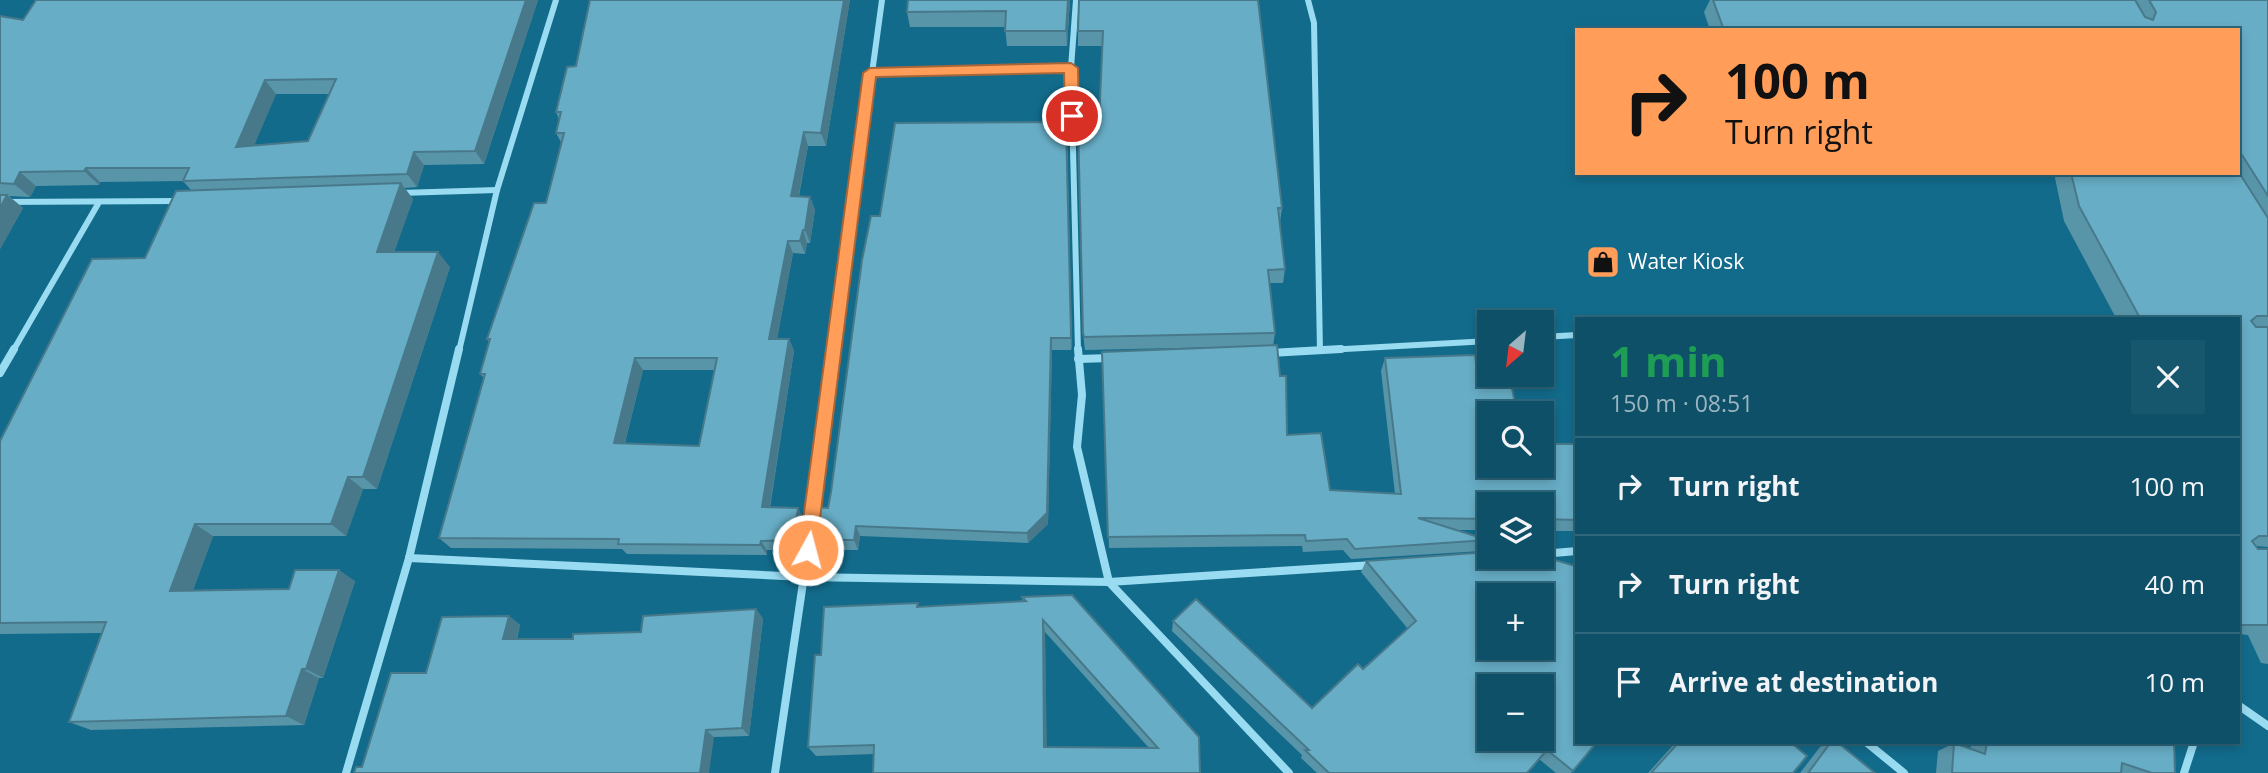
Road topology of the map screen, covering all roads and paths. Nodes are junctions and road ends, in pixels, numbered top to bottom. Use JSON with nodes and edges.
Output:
{"nodes":[{"id":1,"x":556,"y":0,"type":"edge"},
{"id":2,"x":882,"y":0,"type":"edge"},
{"id":3,"x":1076,"y":0,"type":"edge"},
{"id":4,"x":1308,"y":0,"type":"edge"},
{"id":5,"x":1071,"y":68,"type":"junction"},
{"id":6,"x":870,"y":73,"type":"junction"},
{"id":7,"x":497,"y":190,"type":"junction"},
{"id":8,"x":387,"y":193,"type":"edge"},
{"id":9,"x":181,"y":201,"type":"edge"},
{"id":10,"x":0,"y":202,"type":"edge"},
{"id":11,"x":99,"y":204,"type":"junction"},
{"id":12,"x":1575,"y":335,"type":"edge"},
{"id":13,"x":1554,"y":336,"type":"edge"},
{"id":14,"x":1477,"y":342,"type":"edge"},
{"id":15,"x":1320,"y":351,"type":"junction"},
{"id":16,"x":1266,"y":353,"type":"edge"},
{"id":17,"x":1118,"y":358,"type":"edge"},
{"id":18,"x":1078,"y":359,"type":"junction"},
{"id":19,"x":0,"y":373,"type":"edge"},
{"id":20,"x":1575,"y":551,"type":"edge"},
{"id":21,"x":1554,"y":553,"type":"edge"},
{"id":22,"x":409,"y":558,"type":"junction"},
{"id":23,"x":1388,"y":564,"type":"edge"},
{"id":24,"x":804,"y":577,"type":"junction"},
{"id":25,"x":1109,"y":582,"type":"junction"},
{"id":26,"x":2240,"y":706,"type":"edge"},
{"id":27,"x":2268,"y":726,"type":"edge"},
{"id":28,"x":1868,"y":744,"type":"edge"},
{"id":29,"x":2193,"y":744,"type":"edge"},
{"id":30,"x":346,"y":773,"type":"edge"},
{"id":31,"x":775,"y":773,"type":"edge"},
{"id":32,"x":1289,"y":773,"type":"edge"},
{"id":33,"x":1904,"y":773,"type":"edge"},
{"id":34,"x":2184,"y":773,"type":"edge"}],
"edges":[{"from":1,"to":7,"type":"street"},
{"from":2,"to":6,"type":"street"},
{"from":3,"to":5,"type":"street"},
{"from":4,"to":15,"type":"street"},
{"from":5,"to":6,"type":"street"},
{"from":5,"to":18,"type":"street"},
{"from":6,"to":24,"type":"street"},
{"from":7,"to":8,"type":"street"},
{"from":7,"to":22,"type":"street"},
{"from":9,"to":11,"type":"street"},
{"from":10,"to":11,"type":"street"},
{"from":11,"to":19,"type":"street"},
{"from":12,"to":13,"type":"street"},
{"from":14,"to":15,"type":"street"},
{"from":15,"to":16,"type":"street"},
{"from":17,"to":18,"type":"street"},
{"from":18,"to":25,"type":"street"},
{"from":20,"to":21,"type":"street"},
{"from":22,"to":24,"type":"street"},
{"from":22,"to":30,"type":"street"},
{"from":23,"to":25,"type":"street"},
{"from":24,"to":25,"type":"street"},
{"from":24,"to":31,"type":"street"},
{"from":25,"to":32,"type":"street"},
{"from":26,"to":27,"type":"street"},
{"from":28,"to":33,"type":"street"},
{"from":29,"to":34,"type":"street"}]}
